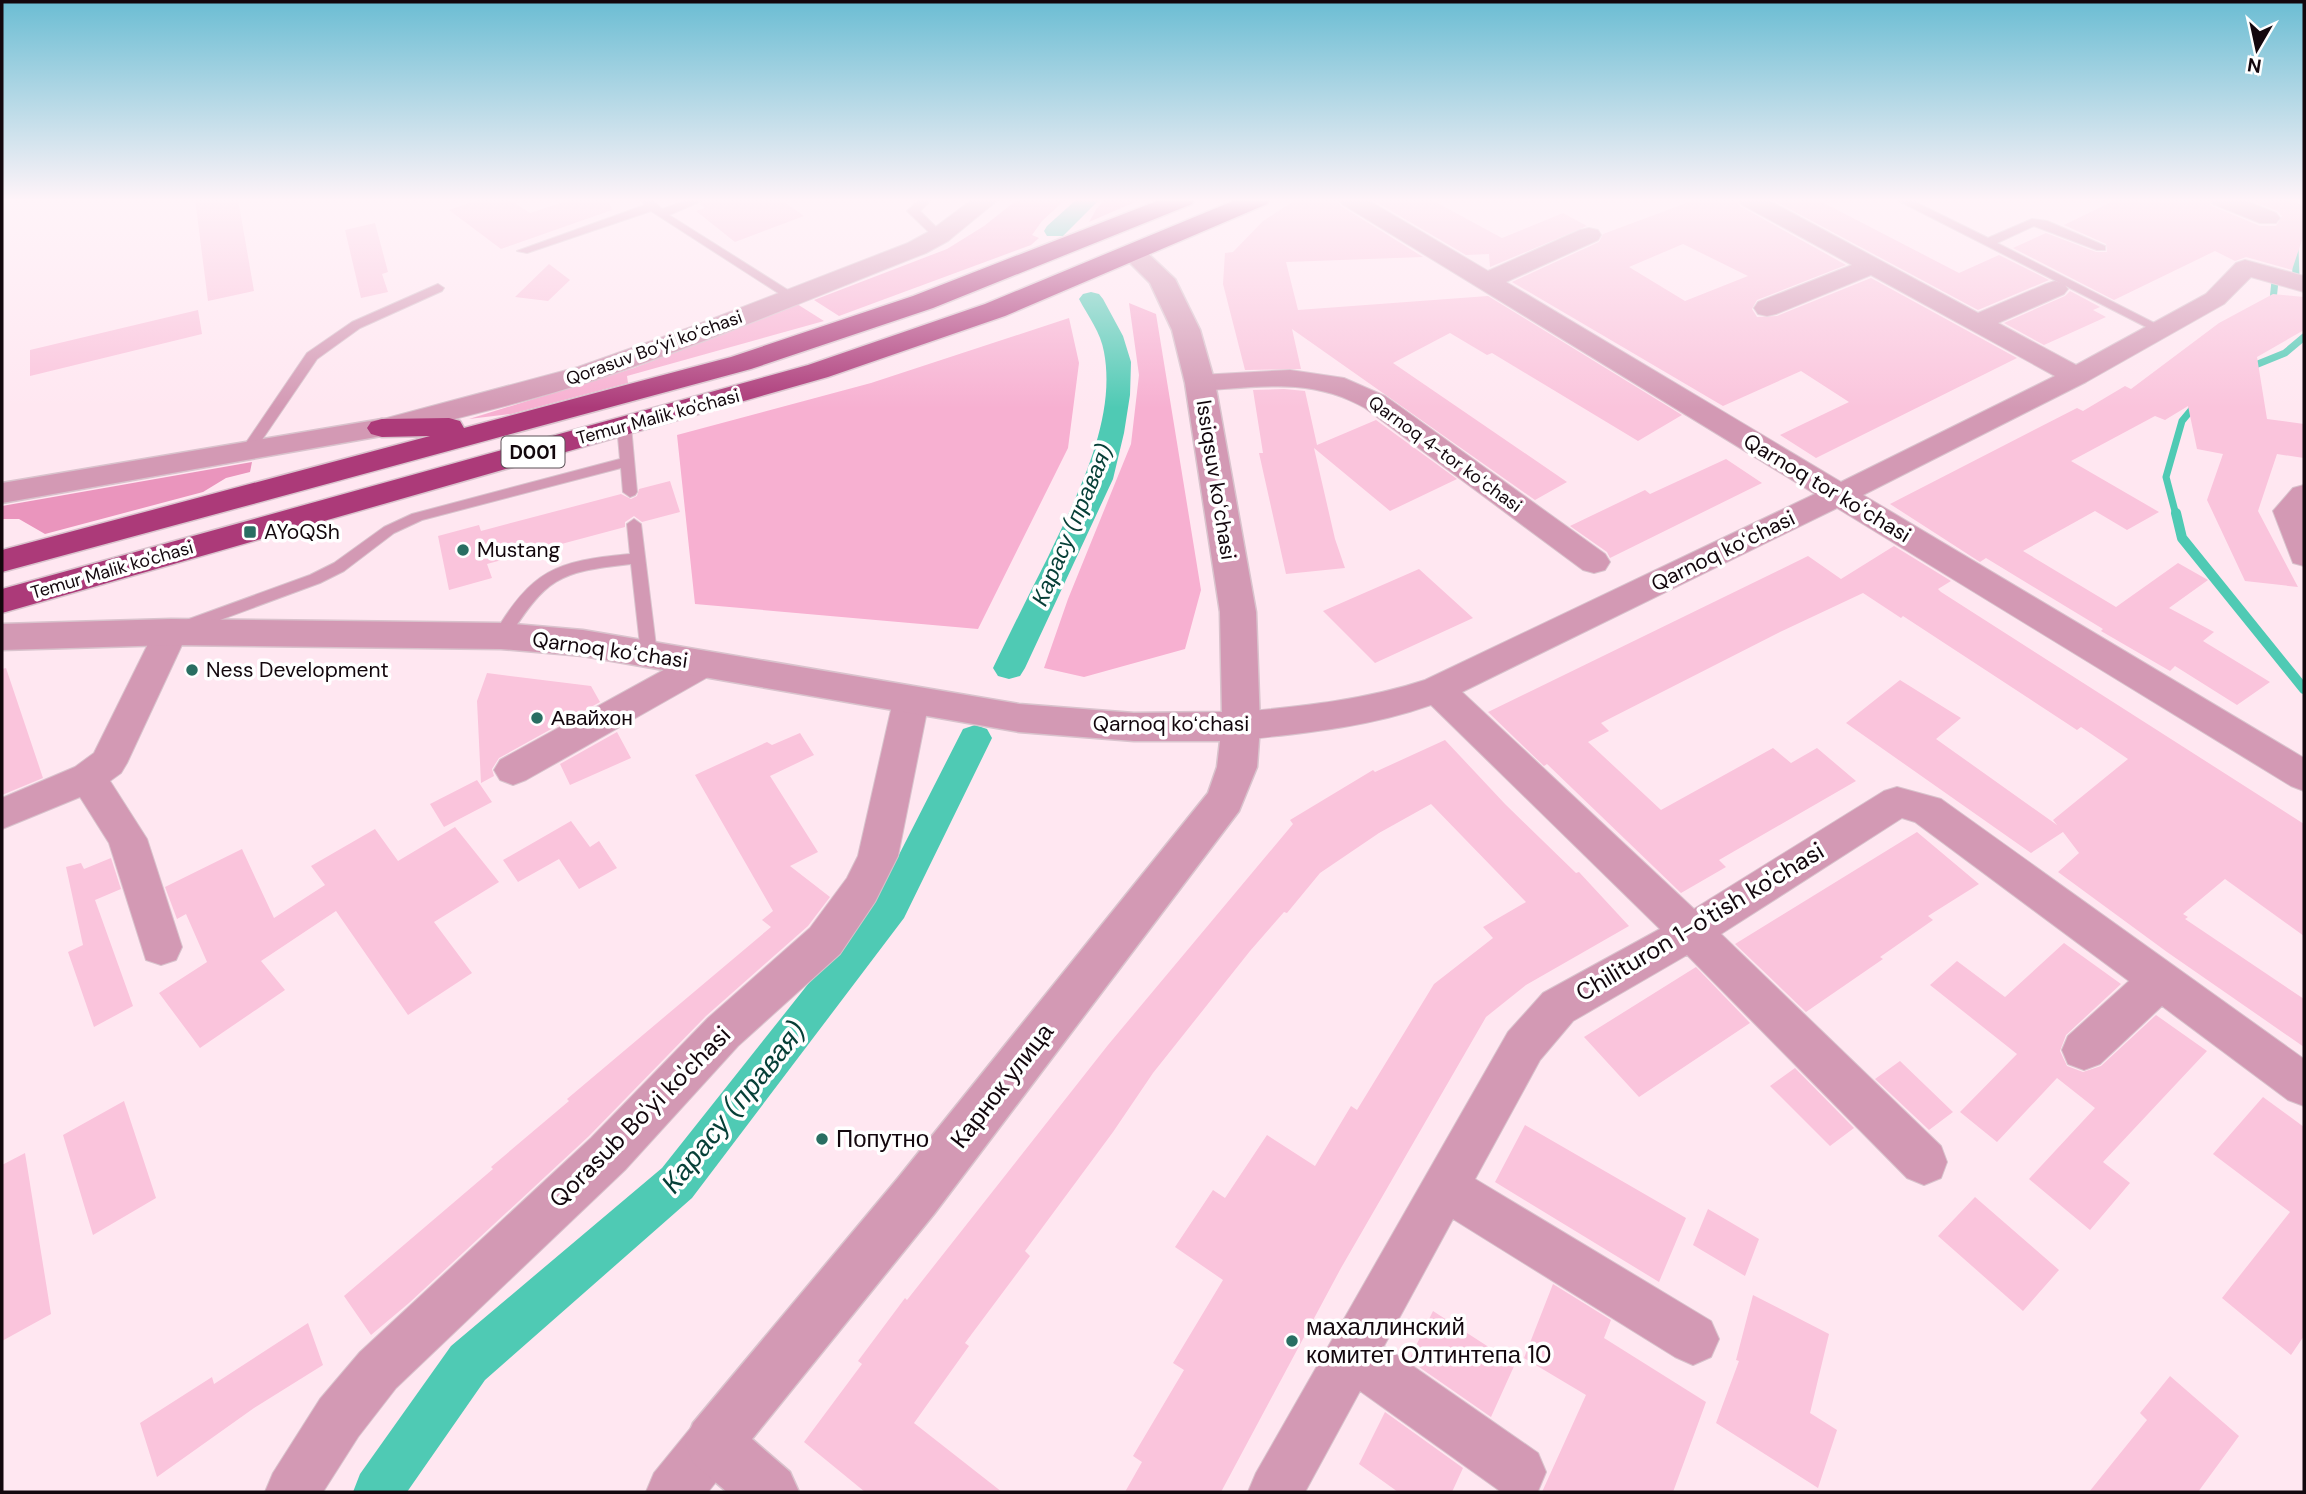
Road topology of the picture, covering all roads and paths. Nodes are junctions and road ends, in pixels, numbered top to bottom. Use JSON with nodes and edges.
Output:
{"nodes":[{"id":1,"x":749,"y":269,"type":"edge"},
{"id":2,"x":868,"y":269,"type":"edge"},
{"id":3,"x":1009,"y":269,"type":"edge"},
{"id":4,"x":1096,"y":269,"type":"edge"},
{"id":5,"x":1151,"y":269,"type":"edge"},
{"id":6,"x":1463,"y":269,"type":"edge"},
{"id":7,"x":1514,"y":269,"type":"edge"},
{"id":8,"x":1864,"y":269,"type":"edge"},
{"id":9,"x":1880,"y":269,"type":"edge"},
{"id":10,"x":2039,"y":269,"type":"edge"},
{"id":11,"x":1485,"y":282,"type":"junction"},
{"id":12,"x":2302,"y":284,"type":"edge"},
{"id":13,"x":438,"y":288,"type":"dead end"},
{"id":14,"x":2055,"y":289,"type":"dead end"},
{"id":15,"x":793,"y":297,"type":"junction"},
{"id":16,"x":1767,"y":308,"type":"dead end"},
{"id":17,"x":1979,"y":322,"type":"junction"},
{"id":18,"x":2162,"y":330,"type":"junction"},
{"id":19,"x":2076,"y":376,"type":"junction"},
{"id":20,"x":1200,"y":383,"type":"junction"},
{"id":21,"x":507,"y":426,"type":"junction"},
{"id":22,"x":625,"y":426,"type":"junction"},
{"id":23,"x":382,"y":428,"type":"junction"},
{"id":24,"x":246,"y":453,"type":"junction"},
{"id":25,"x":626,"y":462,"type":"junction"},
{"id":26,"x":630,"y":492,"type":"dead end"},
{"id":27,"x":2,"y":493,"type":"edge"},
{"id":28,"x":1838,"y":495,"type":"junction"},
{"id":29,"x":2304,"y":495,"type":"edge"},
{"id":30,"x":634,"y":524,"type":"dead end"},
{"id":31,"x":2304,"y":555,"type":"edge"},
{"id":32,"x":637,"y":558,"type":"junction"},
{"id":33,"x":2,"y":561,"type":"edge"},
{"id":34,"x":1594,"y":562,"type":"dead end"},
{"id":35,"x":2,"y":601,"type":"edge"},
{"id":36,"x":172,"y":632,"type":"junction"},
{"id":37,"x":501,"y":636,"type":"junction"},
{"id":38,"x":2,"y":637,"type":"edge"},
{"id":39,"x":649,"y":654,"type":"junction"},
{"id":40,"x":704,"y":664,"type":"junction"},
{"id":41,"x":1437,"y":689,"type":"junction"},
{"id":42,"x":911,"y":701,"type":"junction"},
{"id":43,"x":1241,"y":726,"type":"junction"},
{"id":44,"x":513,"y":770,"type":"dead end"},
{"id":45,"x":2304,"y":776,"type":"edge"},
{"id":46,"x":88,"y":777,"type":"junction"},
{"id":47,"x":2,"y":814,"type":"edge"},
{"id":48,"x":1690,"y":932,"type":"junction"},
{"id":49,"x":161,"y":947,"type":"dead end"},
{"id":50,"x":2160,"y":980,"type":"junction"},
{"id":51,"x":2084,"y":1049,"type":"dead end"},
{"id":52,"x":2304,"y":1085,"type":"edge"},
{"id":53,"x":1924,"y":1162,"type":"dead end"},
{"id":54,"x":1446,"y":1188,"type":"junction"},
{"id":55,"x":1693,"y":1339,"type":"dead end"},
{"id":56,"x":1351,"y":1354,"type":"junction"},
{"id":57,"x":713,"y":1443,"type":"junction"},
{"id":58,"x":1519,"y":1472,"type":"dead end"},
{"id":59,"x":292,"y":1492,"type":"edge"},
{"id":60,"x":673,"y":1492,"type":"edge"},
{"id":61,"x":770,"y":1492,"type":"edge"},
{"id":62,"x":1275,"y":1492,"type":"edge"}],
"edges":[{"from":1,"to":15,"type":"lane"},
{"from":2,"to":15,"type":"street","name":"Qorasuv Bo‘yi koʻchasi"},
{"from":3,"to":21,"type":"highway","name":"Temur Malik ko'chasi","number":"D001"},
{"from":4,"to":22,"type":"highway","name":"Temur Malik ko'chasi","number":"D001"},
{"from":5,"to":20,"type":"street","name":"Issiqsuv koʻchasi"},
{"from":6,"to":11,"type":"street","name":"Qarnoq tor koʻchasi"},
{"from":7,"to":11,"type":"street"},
{"from":8,"to":16,"type":"street"},
{"from":9,"to":17,"type":"street"},
{"from":10,"to":18,"type":"lane"},
{"from":11,"to":28,"type":"street","name":"Qarnoq tor koʻchasi"},
{"from":12,"to":18,"type":"street","name":"Qarnoq koʻchasi"},
{"from":13,"to":24,"type":"lane"},
{"from":14,"to":17,"type":"street"},
{"from":15,"to":23,"type":"street","name":"Qorasuv Bo‘yi koʻchasi"},
{"from":17,"to":19,"type":"street"},
{"from":18,"to":19,"type":"street","name":"Qarnoq koʻchasi"},
{"from":19,"to":28,"type":"street","name":"Qarnoq koʻchasi"},
{"from":20,"to":34,"type":"street","name":"Qarnoq 4-tor koʻchasi"},
{"from":20,"to":43,"type":"street","name":"Issiqsuv koʻchasi"},
{"from":21,"to":23,"type":"highway"},
{"from":21,"to":33,"type":"highway","name":"Temur Malik ko'chasi","number":"D001"},
{"from":22,"to":25,"type":"lane"},
{"from":22,"to":35,"type":"highway","name":"Temur Malik ko'chasi","number":"D001"},
{"from":23,"to":24,"type":"street"},
{"from":24,"to":27,"type":"street"},
{"from":25,"to":26,"type":"lane"},
{"from":25,"to":36,"type":"lane"},
{"from":28,"to":41,"type":"street","name":"Qarnoq koʻchasi"},
{"from":28,"to":45,"type":"street","name":"Qarnoq tor koʻchasi"},
{"from":29,"to":31,"type":"street"},
{"from":30,"to":32,"type":"lane"},
{"from":32,"to":37,"type":"lane"},
{"from":32,"to":39,"type":"lane"},
{"from":36,"to":37,"type":"street","name":"Qarnoq koʻchasi"},
{"from":36,"to":38,"type":"street","name":"Qarnoq koʻchasi"},
{"from":36,"to":46,"type":"street"},
{"from":37,"to":39,"type":"street","name":"Qarnoq koʻchasi"},
{"from":39,"to":40,"type":"street","name":"Qarnoq koʻchasi"},
{"from":40,"to":42,"type":"street","name":"Qarnoq koʻchasi"},
{"from":40,"to":44,"type":"street"},
{"from":41,"to":43,"type":"street","name":"Qarnoq koʻchasi"},
{"from":41,"to":48,"type":"street"},
{"from":42,"to":43,"type":"street","name":"Qarnoq koʻchasi"},
{"from":42,"to":59,"type":"street","name":"Qorasub Bo'yi ko'chasi"},
{"from":43,"to":57,"type":"street","name":"Карнок улица"},
{"from":46,"to":47,"type":"street"},
{"from":46,"to":49,"type":"street"},
{"from":48,"to":50,"type":"street","name":"Chilituron 1-o'tish ko'chasi"},
{"from":48,"to":53,"type":"street"},
{"from":48,"to":54,"type":"street","name":"Chilituron 1-o'tish ko'chasi"},
{"from":50,"to":51,"type":"street"},
{"from":50,"to":52,"type":"street","name":"Chilituron 1-o'tish ko'chasi"},
{"from":54,"to":55,"type":"street"},
{"from":54,"to":56,"type":"street","name":"Chilituron 1-o'tish ko'chasi"},
{"from":56,"to":58,"type":"street"},
{"from":56,"to":62,"type":"street","name":"Chilituron 1-o'tish ko'chasi"},
{"from":57,"to":60,"type":"street","name":"Карнок улица"},
{"from":57,"to":61,"type":"street"}]}
